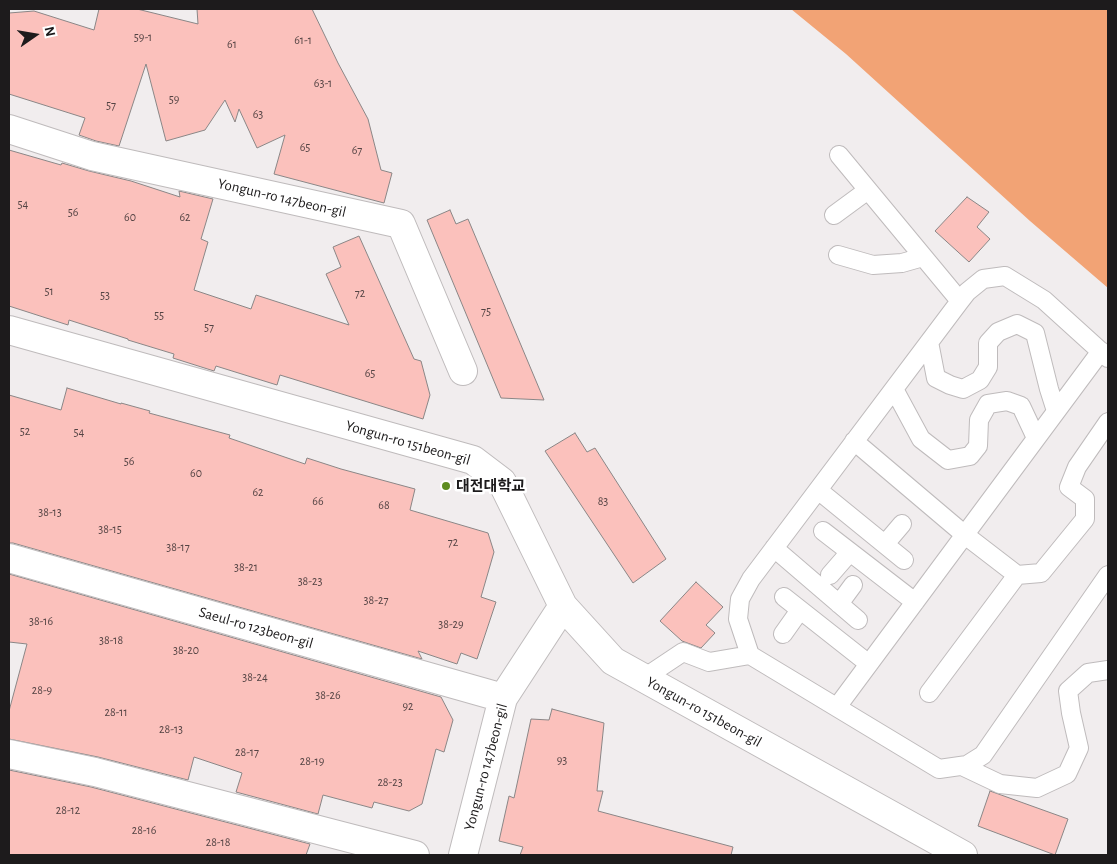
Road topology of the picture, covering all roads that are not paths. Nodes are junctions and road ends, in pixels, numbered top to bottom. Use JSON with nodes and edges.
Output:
{"nodes":[{"id":1,"x":9,"y":129,"type":"edge"},
{"id":2,"x":840,"y":155,"type":"dead end"},
{"id":3,"x":868,"y":190,"type":"junction"},
{"id":4,"x":834,"y":215,"type":"dead end"},
{"id":5,"x":838,"y":255,"type":"dead end"},
{"id":6,"x":923,"y":257,"type":"junction"},
{"id":7,"x":960,"y":301,"type":"junction"},
{"id":8,"x":9,"y":330,"type":"edge"},
{"id":9,"x":929,"y":342,"type":"junction"},
{"id":10,"x":1104,"y":354,"type":"edge"},
{"id":11,"x":463,"y":371,"type":"dead end"},
{"id":12,"x":894,"y":389,"type":"junction"},
{"id":13,"x":1056,"y":411,"type":"junction"},
{"id":14,"x":1108,"y":422,"type":"edge"},
{"id":15,"x":1036,"y":438,"type":"junction"},
{"id":16,"x":854,"y":441,"type":"junction"},
{"id":17,"x":818,"y":490,"type":"junction"},
{"id":18,"x":902,"y":524,"type":"dead end"},
{"id":19,"x":824,"y":531,"type":"dead end"},
{"id":20,"x":965,"y":535,"type":"junction"},
{"id":21,"x":886,"y":544,"type":"junction"},
{"id":22,"x":774,"y":548,"type":"junction"},
{"id":23,"x":850,"y":552,"type":"junction"},
{"id":24,"x":9,"y":558,"type":"edge"},
{"id":25,"x":904,"y":560,"type":"dead end"},
{"id":26,"x":1108,"y":574,"type":"edge"},
{"id":27,"x":830,"y":575,"type":"dead end"},
{"id":28,"x":1018,"y":575,"type":"junction"},
{"id":29,"x":853,"y":585,"type":"dead end"},
{"id":30,"x":784,"y":597,"type":"dead end"},
{"id":31,"x":915,"y":602,"type":"junction"},
{"id":32,"x":839,"y":604,"type":"junction"},
{"id":33,"x":564,"y":606,"type":"junction"},
{"id":34,"x":800,"y":610,"type":"junction"},
{"id":35,"x":858,"y":620,"type":"dead end"},
{"id":36,"x":783,"y":634,"type":"dead end"},
{"id":37,"x":750,"y":655,"type":"junction"},
{"id":38,"x":869,"y":664,"type":"junction"},
{"id":39,"x":1108,"y":670,"type":"edge"},
{"id":40,"x":644,"y":678,"type":"junction"},
{"id":41,"x":929,"y":693,"type":"dead end"},
{"id":42,"x":503,"y":698,"type":"junction"},
{"id":43,"x":837,"y":707,"type":"junction"},
{"id":44,"x":9,"y":754,"type":"edge"},
{"id":45,"x":962,"y":766,"type":"junction"},
{"id":46,"x":415,"y":855,"type":"edge"},
{"id":47,"x":463,"y":855,"type":"edge"},
{"id":48,"x":963,"y":855,"type":"edge"}],
"edges":[{"from":1,"to":11,"type":"street","name":"Yongun-ro 147beon-gil"},
{"from":2,"to":3,"type":"lane"},
{"from":3,"to":4,"type":"lane"},
{"from":3,"to":6,"type":"lane"},
{"from":5,"to":6,"type":"lane"},
{"from":6,"to":7,"type":"lane"},
{"from":7,"to":9,"type":"lane"},
{"from":7,"to":10,"type":"lane"},
{"from":8,"to":33,"type":"street","name":"Yongun-ro 151beon-gil"},
{"from":9,"to":12,"type":"lane"},
{"from":9,"to":13,"type":"lane"},
{"from":10,"to":13,"type":"lane"},
{"from":12,"to":15,"type":"lane"},
{"from":12,"to":16,"type":"lane"},
{"from":13,"to":15,"type":"lane"},
{"from":14,"to":28,"type":"lane"},
{"from":15,"to":20,"type":"lane"},
{"from":16,"to":17,"type":"lane"},
{"from":16,"to":20,"type":"lane"},
{"from":17,"to":21,"type":"lane"},
{"from":17,"to":22,"type":"lane"},
{"from":18,"to":21,"type":"lane"},
{"from":19,"to":23,"type":"lane"},
{"from":20,"to":28,"type":"lane"},
{"from":20,"to":31,"type":"lane"},
{"from":21,"to":25,"type":"lane"},
{"from":22,"to":32,"type":"lane"},
{"from":22,"to":37,"type":"lane"},
{"from":23,"to":27,"type":"lane"},
{"from":23,"to":31,"type":"lane"},
{"from":24,"to":42,"type":"street","name":"Saeul-ro 123beon-gil"},
{"from":26,"to":45,"type":"lane"},
{"from":28,"to":41,"type":"lane"},
{"from":29,"to":32,"type":"lane"},
{"from":30,"to":34,"type":"lane"},
{"from":31,"to":38,"type":"lane"},
{"from":32,"to":35,"type":"lane"},
{"from":33,"to":40,"type":"street","name":"Yongun-ro 151beon-gil"},
{"from":33,"to":42,"type":"street","name":"Yongun-ro 147beon-gil"},
{"from":34,"to":36,"type":"lane"},
{"from":34,"to":38,"type":"lane"},
{"from":37,"to":40,"type":"lane"},
{"from":37,"to":43,"type":"lane"},
{"from":38,"to":43,"type":"lane"},
{"from":39,"to":45,"type":"lane"},
{"from":40,"to":48,"type":"street","name":"Yongun-ro 151beon-gil"},
{"from":42,"to":47,"type":"street","name":"Yongun-ro 147beon-gil"},
{"from":43,"to":45,"type":"lane"},
{"from":44,"to":46,"type":"street"}]}
